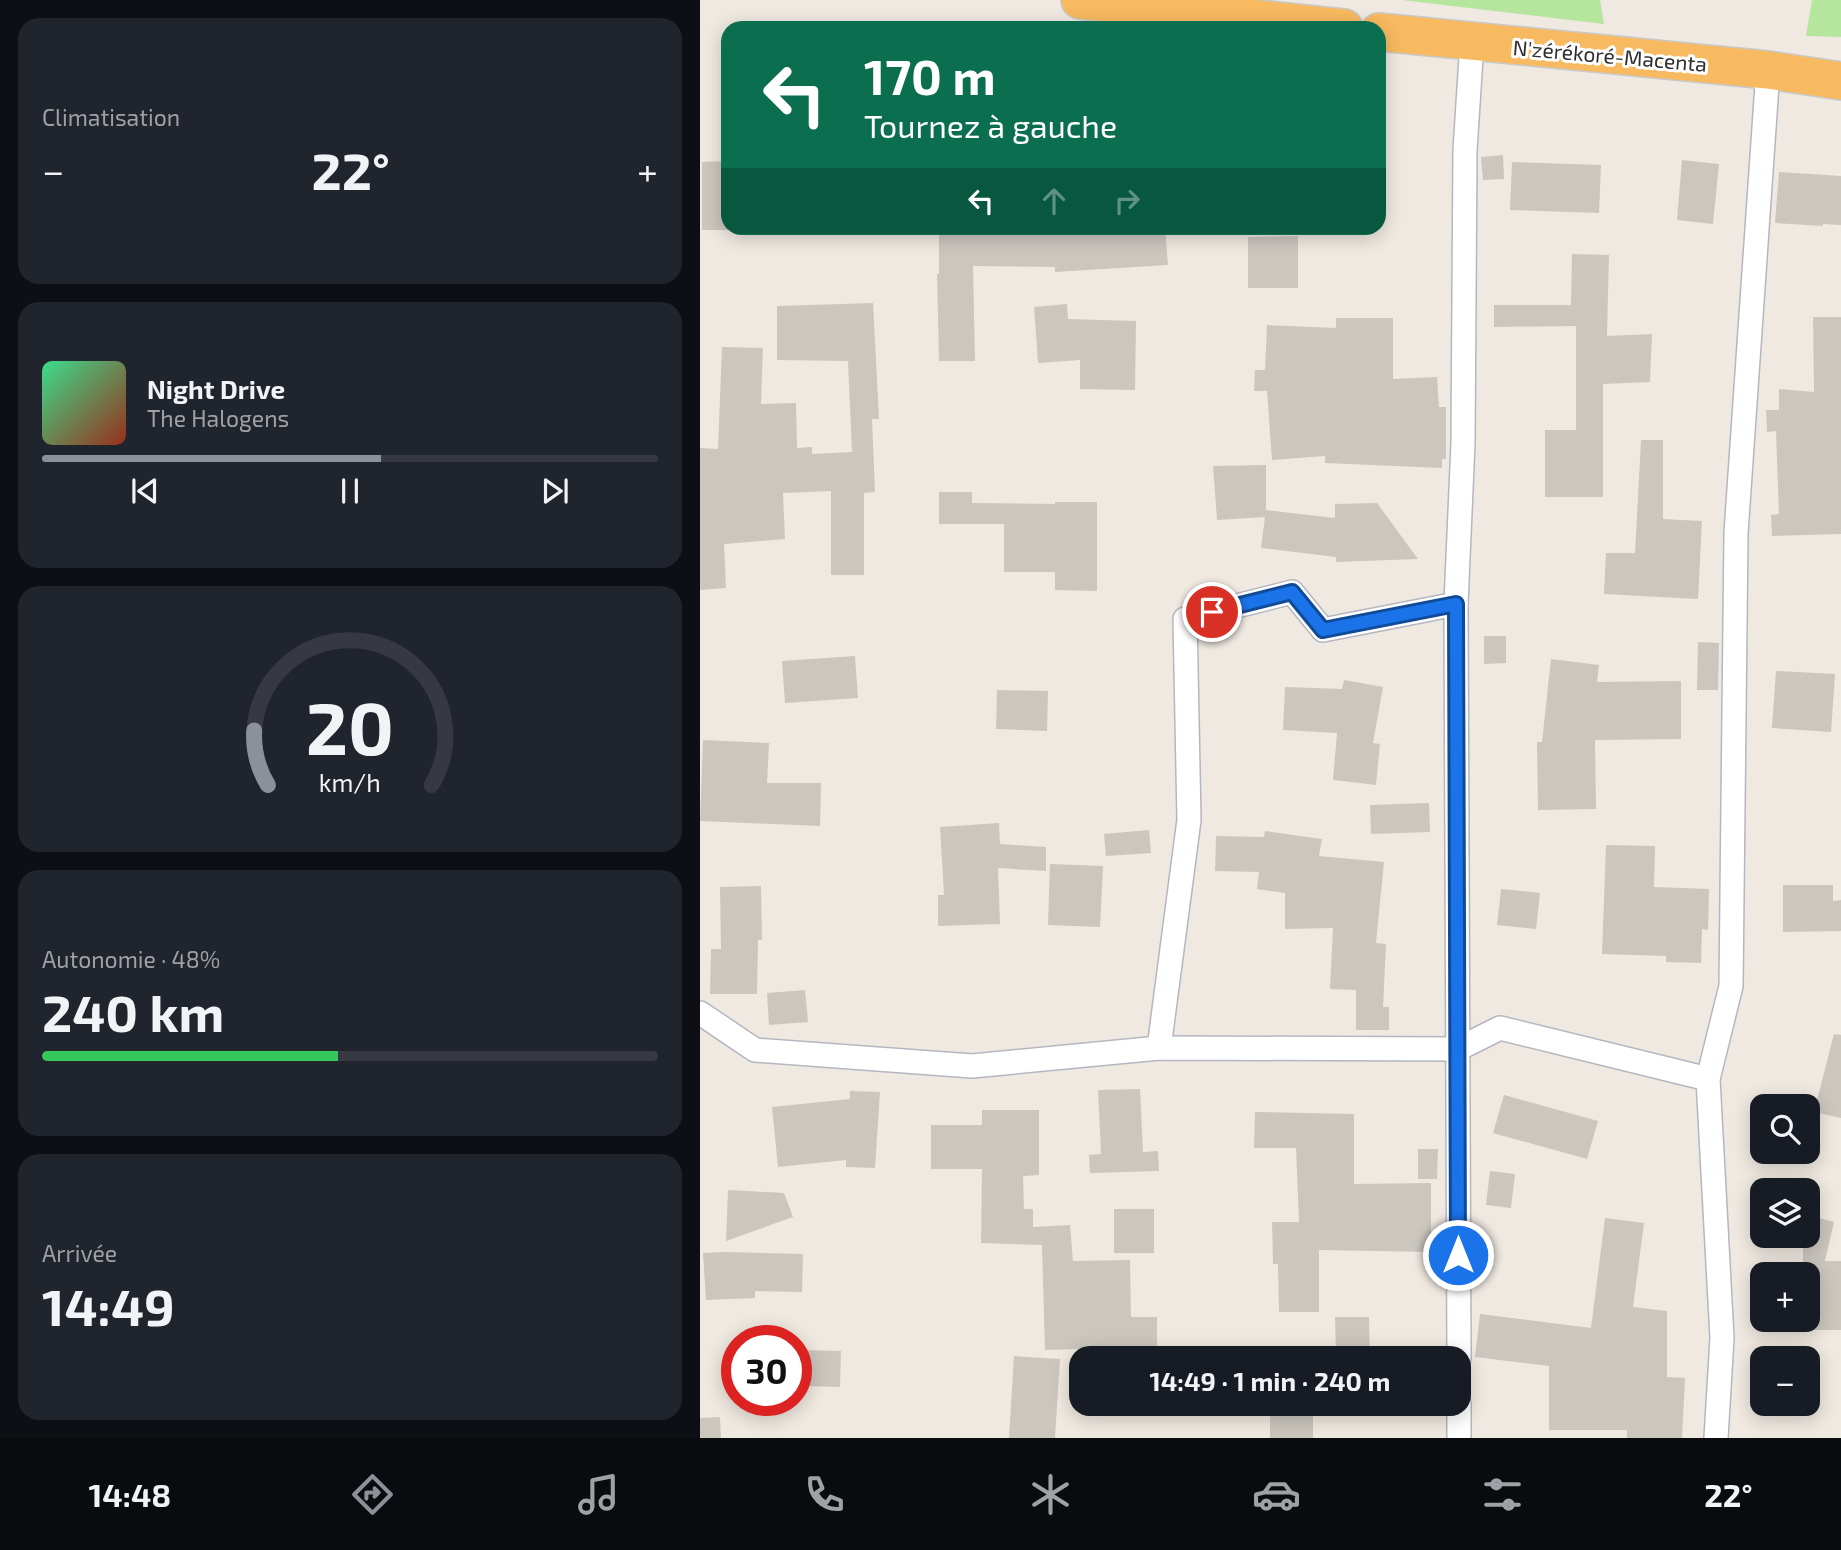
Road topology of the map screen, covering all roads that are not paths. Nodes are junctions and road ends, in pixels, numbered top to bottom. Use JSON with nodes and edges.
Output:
{"nodes":[{"id":1,"x":1080,"y":0,"type":"edge"},
{"id":2,"x":1278,"y":21,"type":"edge"},
{"id":3,"x":1386,"y":33,"type":"edge"},
{"id":4,"x":1472,"y":42,"type":"junction"},
{"id":5,"x":1768,"y":70,"type":"junction"},
{"id":6,"x":1841,"y":81,"type":"edge"},
{"id":7,"x":1456,"y":604,"type":"junction"},
{"id":8,"x":700,"y":1013,"type":"edge"},
{"id":9,"x":1159,"y":1048,"type":"junction"},
{"id":10,"x":1458,"y":1049,"type":"junction"},
{"id":11,"x":1708,"y":1079,"type":"junction"},
{"id":12,"x":1459,"y":1346,"type":"edge"},
{"id":13,"x":1459,"y":1416,"type":"edge"},
{"id":14,"x":1459,"y":1438,"type":"edge"},
{"id":15,"x":1716,"y":1438,"type":"edge"}],
"edges":[{"from":1,"to":2,"type":"highway"},
{"from":3,"to":4,"type":"highway","name":"N'zérékoré-Macenta"},
{"from":4,"to":5,"type":"highway","name":"N'zérékoré-Macenta"},
{"from":4,"to":7,"type":"street"},
{"from":5,"to":6,"type":"highway","name":"N'zérékoré-Macenta"},
{"from":5,"to":11,"type":"street"},
{"from":7,"to":9,"type":"street"},
{"from":7,"to":10,"type":"street"},
{"from":8,"to":9,"type":"street"},
{"from":9,"to":10,"type":"street"},
{"from":10,"to":11,"type":"street"},
{"from":10,"to":12,"type":"street"},
{"from":11,"to":15,"type":"street"},
{"from":13,"to":14,"type":"street"}]}
